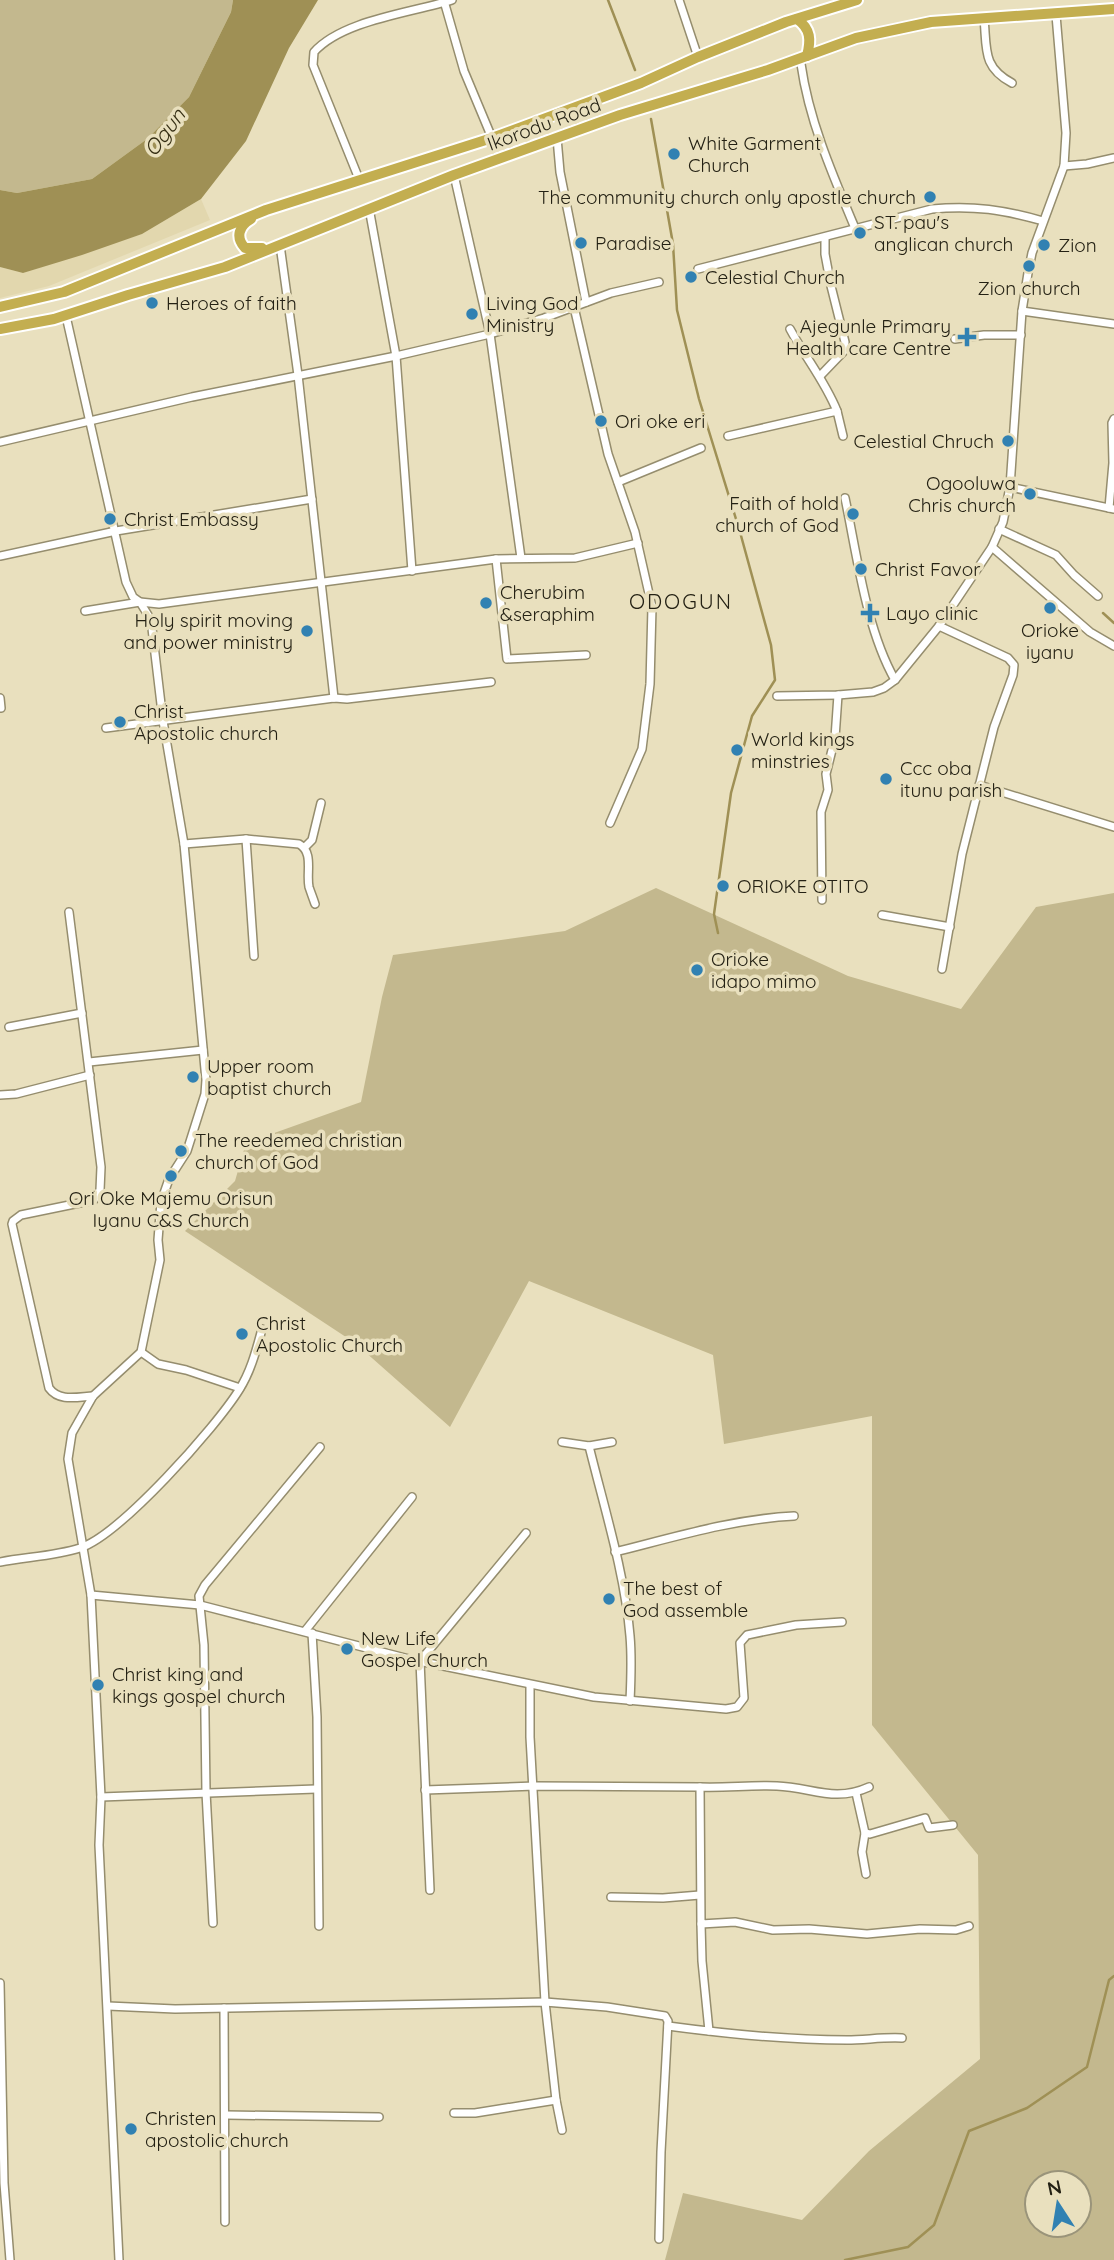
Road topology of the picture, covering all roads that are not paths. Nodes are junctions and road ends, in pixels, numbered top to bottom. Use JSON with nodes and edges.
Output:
{"nodes":[{"id":1,"x":679,"y":0,"type":"edge"},
{"id":2,"x":857,"y":0,"type":"edge"},
{"id":3,"x":446,"y":1,"type":"edge"},
{"id":4,"x":1114,"y":9,"type":"edge"},
{"id":5,"x":1056,"y":15,"type":"junction"},
{"id":6,"x":985,"y":18,"type":"junction"},
{"id":7,"x":797,"y":19,"type":"junction"},
{"id":8,"x":698,"y":57,"type":"junction"},
{"id":9,"x":804,"y":60,"type":"junction"},
{"id":10,"x":1012,"y":83,"type":"dead end"},
{"id":11,"x":492,"y":138,"type":"junction"},
{"id":12,"x":557,"y":138,"type":"junction"},
{"id":13,"x":1114,"y":158,"type":"edge"},
{"id":14,"x":1064,"y":166,"type":"junction"},
{"id":15,"x":454,"y":174,"type":"junction"},
{"id":16,"x":359,"y":180,"type":"junction"},
{"id":17,"x":369,"y":208,"type":"junction"},
{"id":18,"x":266,"y":210,"type":"junction"},
{"id":19,"x":1043,"y":221,"type":"junction"},
{"id":20,"x":855,"y":228,"type":"junction"},
{"id":21,"x":825,"y":238,"type":"junction"},
{"id":22,"x":280,"y":245,"type":"junction"},
{"id":23,"x":698,"y":269,"type":"dead end"},
{"id":24,"x":659,"y":282,"type":"dead end"},
{"id":25,"x":586,"y":302,"type":"junction"},
{"id":26,"x":0,"y":307,"type":"edge"},
{"id":27,"x":574,"y":307,"type":"junction"},
{"id":28,"x":1022,"y":311,"type":"junction"},
{"id":29,"x":66,"y":316,"type":"junction"},
{"id":30,"x":1114,"y":324,"type":"edge"},
{"id":31,"x":0,"y":329,"type":"edge"},
{"id":32,"x":790,"y":329,"type":"dead end"},
{"id":33,"x":490,"y":334,"type":"junction"},
{"id":34,"x":1021,"y":335,"type":"junction"},
{"id":35,"x":955,"y":340,"type":"dead end"},
{"id":36,"x":396,"y":356,"type":"junction"},
{"id":37,"x":298,"y":375,"type":"junction"},
{"id":38,"x":820,"y":376,"type":"junction"},
{"id":39,"x":837,"y":411,"type":"junction"},
{"id":40,"x":1114,"y":419,"type":"edge"},
{"id":41,"x":90,"y":420,"type":"junction"},
{"id":42,"x":728,"y":436,"type":"dead end"},
{"id":43,"x":843,"y":436,"type":"dead end"},
{"id":44,"x":0,"y":442,"type":"edge"},
{"id":45,"x":701,"y":448,"type":"dead end"},
{"id":46,"x":618,"y":482,"type":"junction"},
{"id":47,"x":1010,"y":487,"type":"junction"},
{"id":48,"x":845,"y":498,"type":"dead end"},
{"id":49,"x":312,"y":499,"type":"junction"},
{"id":50,"x":1111,"y":509,"type":"edge"},
{"id":51,"x":999,"y":529,"type":"junction"},
{"id":52,"x":116,"y":531,"type":"junction"},
{"id":53,"x":638,"y":543,"type":"junction"},
{"id":54,"x":992,"y":547,"type":"junction"},
{"id":55,"x":0,"y":556,"type":"edge"},
{"id":56,"x":521,"y":558,"type":"junction"},
{"id":57,"x":496,"y":559,"type":"junction"},
{"id":58,"x":412,"y":571,"type":"junction"},
{"id":59,"x":319,"y":581,"type":"junction"},
{"id":60,"x":1098,"y":596,"type":"dead end"},
{"id":61,"x":140,"y":602,"type":"junction"},
{"id":62,"x":85,"y":611,"type":"dead end"},
{"id":63,"x":939,"y":626,"type":"junction"},
{"id":64,"x":1114,"y":646,"type":"edge"},
{"id":65,"x":586,"y":654,"type":"dead end"},
{"id":66,"x":895,"y":680,"type":"junction"},
{"id":67,"x":491,"y":682,"type":"dead end"},
{"id":68,"x":838,"y":695,"type":"junction"},
{"id":69,"x":777,"y":696,"type":"dead end"},
{"id":70,"x":0,"y":698,"type":"edge"},
{"id":71,"x":334,"y":698,"type":"junction"},
{"id":72,"x":1,"y":708,"type":"edge"},
{"id":73,"x":163,"y":721,"type":"junction"},
{"id":74,"x":106,"y":728,"type":"dead end"},
{"id":75,"x":979,"y":785,"type":"junction"},
{"id":76,"x":320,"y":803,"type":"dead end"},
{"id":77,"x":610,"y":823,"type":"dead end"},
{"id":78,"x":1114,"y":827,"type":"edge"},
{"id":79,"x":246,"y":839,"type":"junction"},
{"id":80,"x":184,"y":844,"type":"junction"},
{"id":81,"x":305,"y":848,"type":"junction"},
{"id":82,"x":822,"y":900,"type":"dead end"},
{"id":83,"x":315,"y":904,"type":"dead end"},
{"id":84,"x":69,"y":912,"type":"dead end"},
{"id":85,"x":882,"y":915,"type":"dead end"},
{"id":86,"x":950,"y":927,"type":"junction"},
{"id":87,"x":254,"y":956,"type":"dead end"},
{"id":88,"x":942,"y":969,"type":"dead end"},
{"id":89,"x":82,"y":1013,"type":"junction"},
{"id":90,"x":9,"y":1027,"type":"dead end"},
{"id":91,"x":203,"y":1050,"type":"junction"},
{"id":92,"x":89,"y":1062,"type":"junction"},
{"id":93,"x":90,"y":1075,"type":"junction"},
{"id":94,"x":0,"y":1096,"type":"edge"},
{"id":95,"x":262,"y":1329,"type":"dead end"},
{"id":96,"x":141,"y":1352,"type":"junction"},
{"id":97,"x":240,"y":1388,"type":"junction"},
{"id":98,"x":93,"y":1396,"type":"junction"},
{"id":99,"x":562,"y":1442,"type":"dead end"},
{"id":100,"x":612,"y":1442,"type":"dead end"},
{"id":101,"x":589,"y":1446,"type":"junction"},
{"id":102,"x":320,"y":1447,"type":"dead end"},
{"id":103,"x":412,"y":1497,"type":"dead end"},
{"id":104,"x":794,"y":1516,"type":"dead end"},
{"id":105,"x":526,"y":1533,"type":"dead end"},
{"id":106,"x":82,"y":1548,"type":"junction"},
{"id":107,"x":615,"y":1552,"type":"junction"},
{"id":108,"x":0,"y":1562,"type":"edge"},
{"id":109,"x":91,"y":1595,"type":"junction"},
{"id":110,"x":200,"y":1605,"type":"junction"},
{"id":111,"x":842,"y":1622,"type":"dead end"},
{"id":112,"x":309,"y":1632,"type":"junction"},
{"id":113,"x":420,"y":1661,"type":"junction"},
{"id":114,"x":530,"y":1686,"type":"junction"},
{"id":115,"x":630,"y":1701,"type":"junction"},
{"id":116,"x":535,"y":1786,"type":"junction"},
{"id":117,"x":699,"y":1787,"type":"junction"},
{"id":118,"x":869,"y":1787,"type":"dead end"},
{"id":119,"x":316,"y":1789,"type":"junction"},
{"id":120,"x":425,"y":1790,"type":"junction"},
{"id":121,"x":206,"y":1792,"type":"junction"},
{"id":122,"x":856,"y":1793,"type":"junction"},
{"id":123,"x":101,"y":1797,"type":"junction"},
{"id":124,"x":953,"y":1825,"type":"dead end"},
{"id":125,"x":864,"y":1833,"type":"junction"},
{"id":126,"x":866,"y":1874,"type":"dead end"},
{"id":127,"x":430,"y":1891,"type":"dead end"},
{"id":128,"x":700,"y":1895,"type":"junction"},
{"id":129,"x":611,"y":1897,"type":"dead end"},
{"id":130,"x":213,"y":1923,"type":"dead end"},
{"id":131,"x":701,"y":1924,"type":"junction"},
{"id":132,"x":319,"y":1926,"type":"dead end"},
{"id":133,"x":969,"y":1926,"type":"dead end"},
{"id":134,"x":0,"y":1983,"type":"edge"},
{"id":135,"x":545,"y":2002,"type":"junction"},
{"id":136,"x":108,"y":2006,"type":"junction"},
{"id":137,"x":224,"y":2008,"type":"junction"},
{"id":138,"x":668,"y":2026,"type":"junction"},
{"id":139,"x":709,"y":2031,"type":"junction"},
{"id":140,"x":902,"y":2038,"type":"dead end"},
{"id":141,"x":2,"y":2059,"type":"edge"},
{"id":142,"x":556,"y":2100,"type":"junction"},
{"id":143,"x":454,"y":2113,"type":"dead end"},
{"id":144,"x":226,"y":2115,"type":"junction"},
{"id":145,"x":379,"y":2117,"type":"dead end"},
{"id":146,"x":562,"y":2130,"type":"dead end"},
{"id":147,"x":2,"y":2183,"type":"edge"},
{"id":148,"x":225,"y":2222,"type":"dead end"},
{"id":149,"x":659,"y":2239,"type":"dead end"},
{"id":150,"x":10,"y":2260,"type":"edge"},
{"id":151,"x":119,"y":2260,"type":"edge"}],
"edges":[{"from":1,"to":8,"type":"street"},
{"from":2,"to":7,"type":"highway","name":"Ikorodu Road"},
{"from":3,"to":11,"type":"street"},
{"from":3,"to":16,"type":"street"},
{"from":4,"to":5,"type":"highway","name":"Ikorodu Road"},
{"from":5,"to":6,"type":"highway","name":"Ikorodu Road"},
{"from":5,"to":14,"type":"street"},
{"from":6,"to":9,"type":"highway","name":"Ikorodu Road"},
{"from":6,"to":10,"type":"street"},
{"from":7,"to":8,"type":"highway","name":"Ikorodu Road"},
{"from":7,"to":9,"type":"highway"},
{"from":8,"to":11,"type":"highway","name":"Ikorodu Road"},
{"from":9,"to":12,"type":"highway","name":"Ikorodu Road"},
{"from":9,"to":20,"type":"street"},
{"from":11,"to":16,"type":"highway","name":"Ikorodu Road"},
{"from":12,"to":15,"type":"highway","name":"Ikorodu Road"},
{"from":12,"to":25,"type":"street"},
{"from":13,"to":14,"type":"street"},
{"from":14,"to":19,"type":"street"},
{"from":15,"to":17,"type":"highway","name":"Ikorodu Road"},
{"from":15,"to":33,"type":"street"},
{"from":16,"to":18,"type":"highway","name":"Ikorodu Road"},
{"from":17,"to":22,"type":"highway","name":"Ikorodu Road"},
{"from":17,"to":36,"type":"street"},
{"from":18,"to":22,"type":"highway"},
{"from":18,"to":26,"type":"highway","name":"Ikorodu Road"},
{"from":19,"to":20,"type":"street"},
{"from":19,"to":28,"type":"street"},
{"from":20,"to":21,"type":"street"},
{"from":21,"to":23,"type":"street"},
{"from":21,"to":38,"type":"street"},
{"from":22,"to":29,"type":"highway","name":"Ikorodu Road"},
{"from":22,"to":37,"type":"street"},
{"from":24,"to":25,"type":"street"},
{"from":25,"to":27,"type":"street"},
{"from":27,"to":33,"type":"street"},
{"from":27,"to":46,"type":"street"},
{"from":28,"to":30,"type":"street"},
{"from":28,"to":34,"type":"street"},
{"from":29,"to":31,"type":"highway","name":"Ikorodu Road"},
{"from":29,"to":41,"type":"street"},
{"from":32,"to":38,"type":"street"},
{"from":33,"to":36,"type":"street"},
{"from":33,"to":56,"type":"street"},
{"from":34,"to":35,"type":"street"},
{"from":34,"to":47,"type":"street"},
{"from":36,"to":37,"type":"street"},
{"from":36,"to":58,"type":"street"},
{"from":37,"to":41,"type":"street"},
{"from":37,"to":49,"type":"street"},
{"from":38,"to":39,"type":"street"},
{"from":39,"to":42,"type":"street"},
{"from":39,"to":43,"type":"street"},
{"from":40,"to":50,"type":"street"},
{"from":41,"to":44,"type":"street"},
{"from":41,"to":52,"type":"street"},
{"from":45,"to":46,"type":"street"},
{"from":46,"to":53,"type":"street"},
{"from":47,"to":50,"type":"street"},
{"from":47,"to":51,"type":"street"},
{"from":48,"to":66,"type":"street"},
{"from":49,"to":52,"type":"street"},
{"from":49,"to":59,"type":"street"},
{"from":51,"to":54,"type":"street"},
{"from":51,"to":60,"type":"street"},
{"from":52,"to":55,"type":"street"},
{"from":52,"to":61,"type":"street"},
{"from":53,"to":56,"type":"street"},
{"from":53,"to":77,"type":"street"},
{"from":54,"to":63,"type":"street"},
{"from":54,"to":64,"type":"street"},
{"from":56,"to":57,"type":"street"},
{"from":57,"to":58,"type":"street"},
{"from":57,"to":65,"type":"street"},
{"from":58,"to":59,"type":"street"},
{"from":59,"to":61,"type":"street"},
{"from":59,"to":71,"type":"street"},
{"from":61,"to":62,"type":"street"},
{"from":61,"to":73,"type":"street"},
{"from":63,"to":66,"type":"street"},
{"from":63,"to":75,"type":"street"},
{"from":66,"to":68,"type":"street"},
{"from":67,"to":71,"type":"street"},
{"from":68,"to":69,"type":"street"},
{"from":68,"to":82,"type":"street"},
{"from":70,"to":72,"type":"street"},
{"from":71,"to":73,"type":"street"},
{"from":73,"to":74,"type":"street"},
{"from":73,"to":80,"type":"street"},
{"from":75,"to":78,"type":"street"},
{"from":75,"to":86,"type":"street"},
{"from":76,"to":81,"type":"street"},
{"from":79,"to":80,"type":"street"},
{"from":79,"to":81,"type":"street"},
{"from":79,"to":87,"type":"street"},
{"from":80,"to":91,"type":"street"},
{"from":81,"to":83,"type":"street"},
{"from":84,"to":89,"type":"street"},
{"from":85,"to":86,"type":"street"},
{"from":86,"to":88,"type":"street"},
{"from":89,"to":90,"type":"street"},
{"from":89,"to":92,"type":"street"},
{"from":91,"to":92,"type":"street"},
{"from":91,"to":96,"type":"street"},
{"from":92,"to":93,"type":"street"},
{"from":93,"to":94,"type":"street"},
{"from":93,"to":98,"type":"street"},
{"from":95,"to":97,"type":"street"},
{"from":96,"to":97,"type":"street"},
{"from":96,"to":98,"type":"street"},
{"from":97,"to":106,"type":"street"},
{"from":98,"to":106,"type":"street"},
{"from":99,"to":101,"type":"street"},
{"from":100,"to":101,"type":"street"},
{"from":101,"to":107,"type":"street"},
{"from":102,"to":110,"type":"street"},
{"from":103,"to":112,"type":"street"},
{"from":104,"to":107,"type":"street"},
{"from":105,"to":113,"type":"street"},
{"from":106,"to":108,"type":"street"},
{"from":106,"to":109,"type":"street"},
{"from":107,"to":115,"type":"street"},
{"from":109,"to":110,"type":"street"},
{"from":109,"to":123,"type":"street"},
{"from":110,"to":112,"type":"street"},
{"from":110,"to":121,"type":"street"},
{"from":111,"to":115,"type":"street"},
{"from":112,"to":113,"type":"street"},
{"from":112,"to":119,"type":"street"},
{"from":113,"to":114,"type":"street"},
{"from":113,"to":120,"type":"street"},
{"from":114,"to":115,"type":"street"},
{"from":114,"to":116,"type":"street"},
{"from":116,"to":117,"type":"street"},
{"from":116,"to":120,"type":"street"},
{"from":116,"to":135,"type":"street"},
{"from":117,"to":122,"type":"street"},
{"from":117,"to":128,"type":"street"},
{"from":118,"to":122,"type":"street"},
{"from":119,"to":121,"type":"street"},
{"from":119,"to":132,"type":"street"},
{"from":120,"to":127,"type":"street"},
{"from":121,"to":123,"type":"street"},
{"from":121,"to":130,"type":"street"},
{"from":122,"to":125,"type":"street"},
{"from":123,"to":136,"type":"street"},
{"from":124,"to":125,"type":"street"},
{"from":125,"to":126,"type":"street"},
{"from":128,"to":129,"type":"street"},
{"from":128,"to":131,"type":"street"},
{"from":131,"to":133,"type":"street"},
{"from":131,"to":139,"type":"street"},
{"from":134,"to":141,"type":"street"},
{"from":135,"to":137,"type":"street"},
{"from":135,"to":138,"type":"street"},
{"from":135,"to":142,"type":"street"},
{"from":136,"to":137,"type":"street"},
{"from":136,"to":151,"type":"street"},
{"from":137,"to":144,"type":"street"},
{"from":138,"to":139,"type":"street"},
{"from":138,"to":149,"type":"street"},
{"from":139,"to":140,"type":"street"},
{"from":141,"to":147,"type":"street"},
{"from":142,"to":143,"type":"street"},
{"from":142,"to":146,"type":"street"},
{"from":144,"to":145,"type":"street"},
{"from":144,"to":148,"type":"street"},
{"from":147,"to":150,"type":"street"}]}
